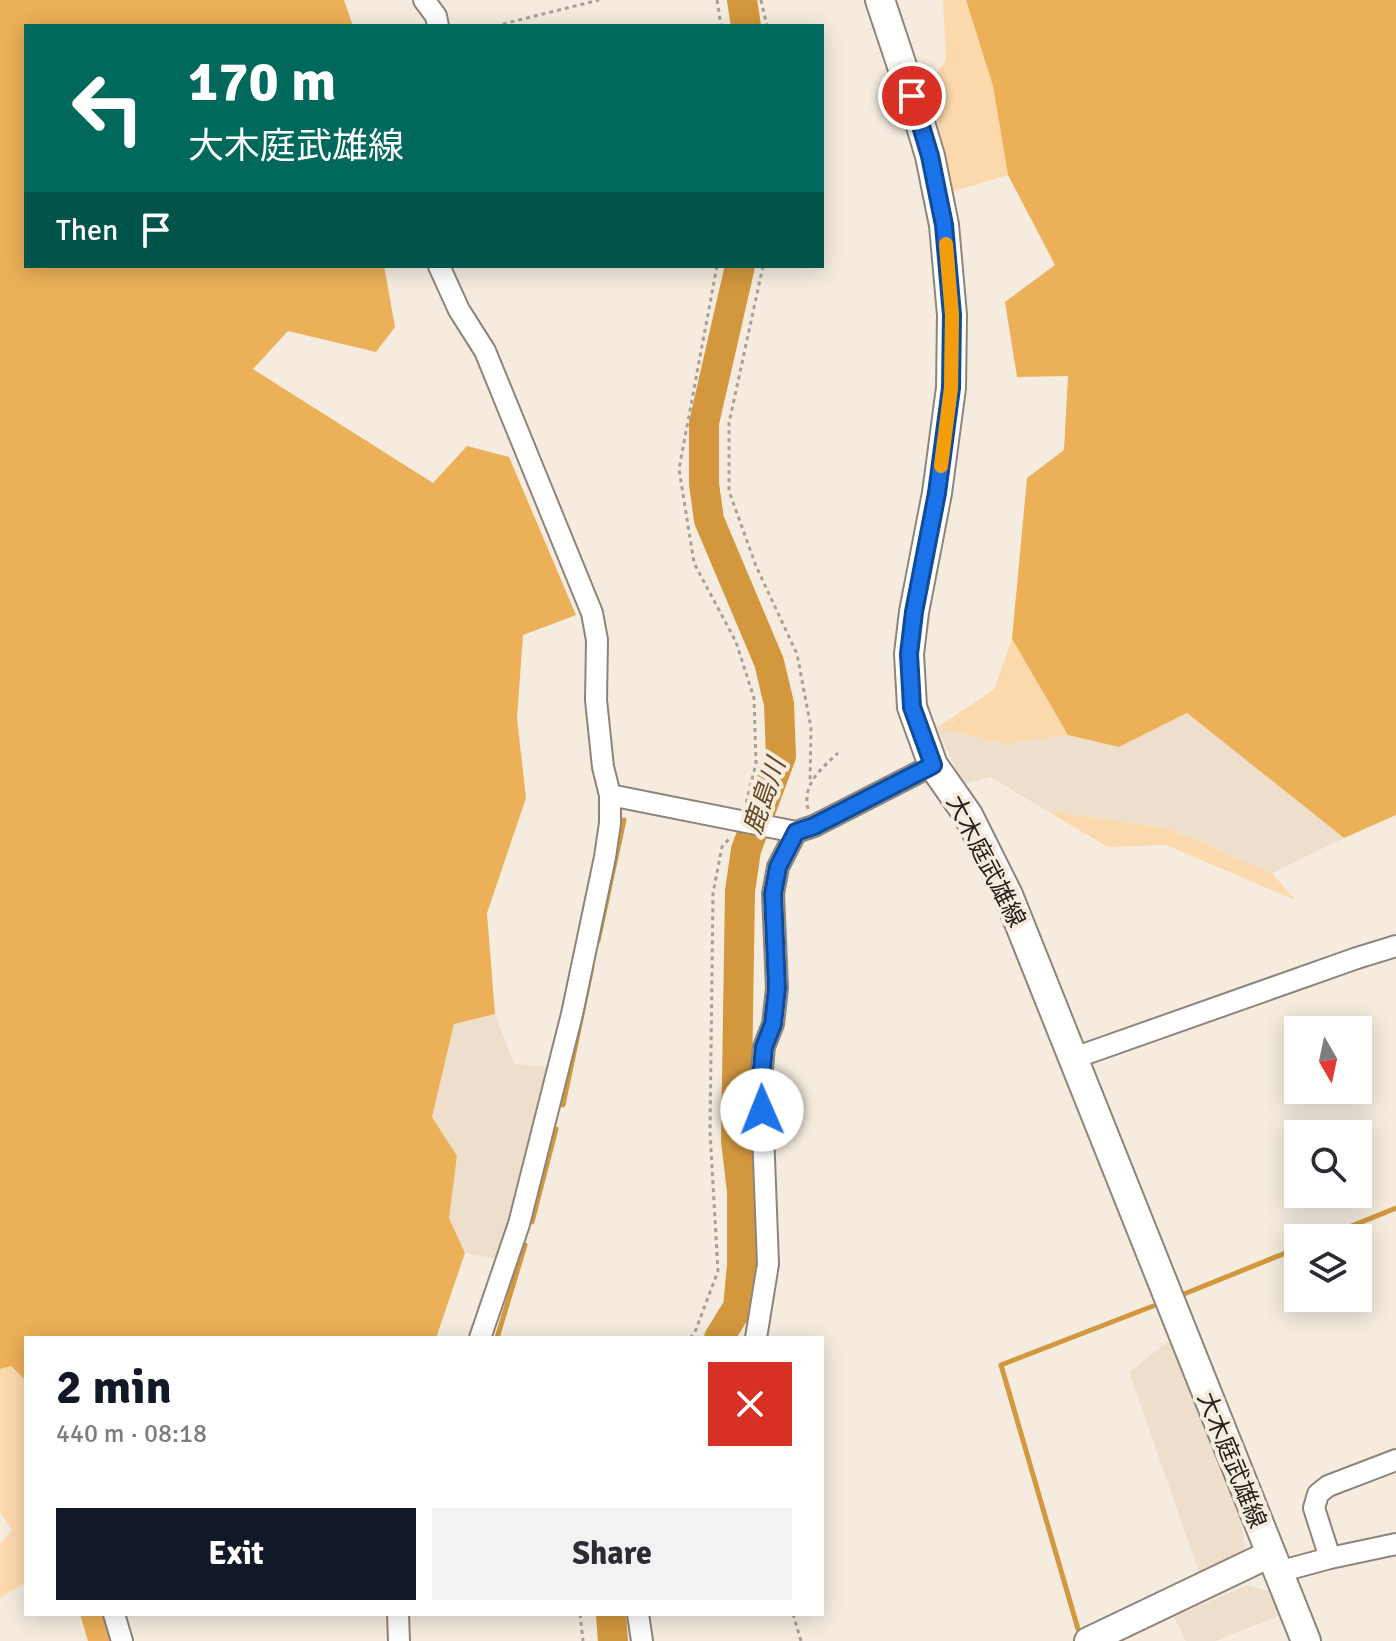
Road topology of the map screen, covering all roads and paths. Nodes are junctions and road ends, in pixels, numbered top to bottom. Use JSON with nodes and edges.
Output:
{"nodes":[{"id":1,"x":424,"y":0,"type":"edge"},
{"id":2,"x":599,"y":0,"type":"edge"},
{"id":3,"x":717,"y":0,"type":"edge"},
{"id":4,"x":761,"y":0,"type":"edge"},
{"id":5,"x":880,"y":0,"type":"edge"},
{"id":6,"x":438,"y":24,"type":"edge"},
{"id":7,"x":503,"y":24,"type":"edge"},
{"id":8,"x":721,"y":24,"type":"edge"},
{"id":9,"x":767,"y":24,"type":"edge"},
{"id":10,"x":440,"y":268,"type":"edge"},
{"id":11,"x":763,"y":268,"type":"edge"},
{"id":12,"x":838,"y":753,"type":"dead end"},
{"id":13,"x":933,"y":765,"type":"junction"},
{"id":14,"x":810,"y":781,"type":"junction"},
{"id":15,"x":610,"y":795,"type":"junction"},
{"id":16,"x":799,"y":830,"type":"junction"},
{"id":17,"x":1396,"y":946,"type":"edge"},
{"id":18,"x":1074,"y":1058,"type":"junction"},
{"id":19,"x":481,"y":1336,"type":"edge"},
{"id":20,"x":756,"y":1336,"type":"edge"},
{"id":21,"x":1396,"y":1460,"type":"edge"},
{"id":22,"x":1396,"y":1544,"type":"edge"},
{"id":23,"x":1330,"y":1558,"type":"junction"},
{"id":24,"x":1274,"y":1563,"type":"junction"},
{"id":25,"x":115,"y":1616,"type":"edge"},
{"id":26,"x":398,"y":1616,"type":"edge"},
{"id":27,"x":580,"y":1616,"type":"edge"},
{"id":28,"x":638,"y":1616,"type":"edge"},
{"id":29,"x":794,"y":1616,"type":"edge"},
{"id":30,"x":1094,"y":1640,"type":"edge"},
{"id":31,"x":122,"y":1641,"type":"edge"},
{"id":32,"x":399,"y":1641,"type":"edge"},
{"id":33,"x":583,"y":1641,"type":"edge"},
{"id":34,"x":642,"y":1641,"type":"edge"},
{"id":35,"x":801,"y":1641,"type":"edge"},
{"id":36,"x":1306,"y":1641,"type":"edge"}],
"edges":[{"from":1,"to":6,"type":"street"},
{"from":2,"to":7,"type":"path"},
{"from":3,"to":8,"type":"path"},
{"from":4,"to":9,"type":"path"},
{"from":5,"to":13,"type":"main road","name":"大木庭武雄線"},
{"from":10,"to":15,"type":"street"},
{"from":11,"to":14,"type":"path"},
{"from":12,"to":14,"type":"path"},
{"from":13,"to":16,"type":"street"},
{"from":13,"to":18,"type":"main road","name":"大木庭武雄線"},
{"from":14,"to":16,"type":"path"},
{"from":15,"to":16,"type":"street"},
{"from":15,"to":19,"type":"street"},
{"from":16,"to":20,"type":"street"},
{"from":17,"to":18,"type":"street"},
{"from":18,"to":24,"type":"main road","name":"大木庭武雄線"},
{"from":21,"to":23,"type":"street"},
{"from":22,"to":23,"type":"street"},
{"from":23,"to":24,"type":"street"},
{"from":24,"to":30,"type":"street"},
{"from":24,"to":36,"type":"main road","name":"大木庭武雄線"},
{"from":25,"to":31,"type":"street"},
{"from":26,"to":32,"type":"street"},
{"from":27,"to":33,"type":"path"},
{"from":28,"to":34,"type":"street"},
{"from":29,"to":35,"type":"path"}]}
